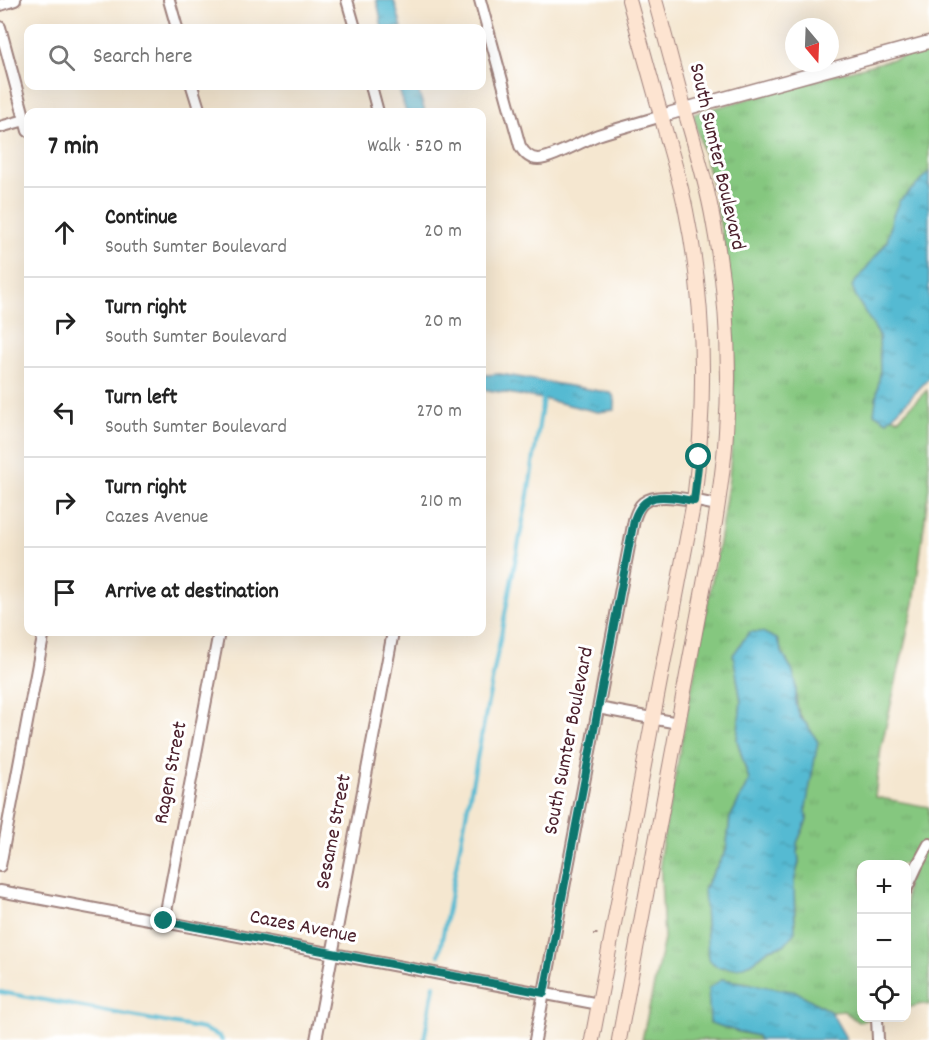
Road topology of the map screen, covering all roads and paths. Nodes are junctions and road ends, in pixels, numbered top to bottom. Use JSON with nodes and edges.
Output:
{"nodes":[{"id":1,"x":15,"y":0,"type":"edge"},
{"id":2,"x":169,"y":0,"type":"edge"},
{"id":3,"x":347,"y":0,"type":"edge"},
{"id":4,"x":480,"y":0,"type":"edge"},
{"id":5,"x":629,"y":0,"type":"edge"},
{"id":6,"x":655,"y":0,"type":"edge"},
{"id":7,"x":0,"y":5,"type":"edge"},
{"id":8,"x":176,"y":24,"type":"edge"},
{"id":9,"x":354,"y":24,"type":"edge"},
{"id":10,"x":0,"y":27,"type":"edge"},
{"id":11,"x":929,"y":42,"type":"edge"},
{"id":12,"x":193,"y":90,"type":"edge"},
{"id":13,"x":372,"y":90,"type":"edge"},
{"id":14,"x":199,"y":108,"type":"edge"},
{"id":15,"x":377,"y":108,"type":"edge"},
{"id":16,"x":685,"y":109,"type":"junction"},
{"id":17,"x":24,"y":114,"type":"edge"},
{"id":18,"x":661,"y":116,"type":"junction"},
{"id":19,"x":24,"y":125,"type":"edge"},
{"id":20,"x":0,"y":127,"type":"edge"},
{"id":21,"x":694,"y":501,"type":"junction"},
{"id":22,"x":718,"y":506,"type":"junction"},
{"id":23,"x":43,"y":636,"type":"edge"},
{"id":24,"x":218,"y":636,"type":"edge"},
{"id":25,"x":392,"y":636,"type":"edge"},
{"id":26,"x":598,"y":708,"type":"junction"},
{"id":27,"x":653,"y":718,"type":"junction"},
{"id":28,"x":678,"y":723,"type":"junction"},
{"id":29,"x":929,"y":844,"type":"edge"},
{"id":30,"x":0,"y":866,"type":"edge"},
{"id":31,"x":911,"y":880,"type":"edge"},
{"id":32,"x":0,"y":891,"type":"edge"},
{"id":33,"x":164,"y":921,"type":"junction"},
{"id":34,"x":333,"y":953,"type":"junction"},
{"id":35,"x":544,"y":993,"type":"junction"},
{"id":36,"x":599,"y":1004,"type":"junction"},
{"id":37,"x":877,"y":1022,"type":"edge"},
{"id":38,"x":316,"y":1040,"type":"edge"},
{"id":39,"x":535,"y":1040,"type":"edge"},
{"id":40,"x":592,"y":1040,"type":"edge"},
{"id":41,"x":619,"y":1040,"type":"edge"},
{"id":42,"x":878,"y":1040,"type":"edge"}],
"edges":[{"from":1,"to":7,"type":"street"},
{"from":2,"to":8,"type":"street"},
{"from":3,"to":9,"type":"street"},
{"from":4,"to":18,"type":"street"},
{"from":5,"to":18,"type":"main road","name":"South Sumter Boulevard"},
{"from":6,"to":16,"type":"main road","name":"South Sumter Boulevard"},
{"from":10,"to":17,"type":"street"},
{"from":11,"to":16,"type":"street"},
{"from":12,"to":14,"type":"street"},
{"from":13,"to":15,"type":"street"},
{"from":16,"to":18,"type":"street"},
{"from":16,"to":22,"type":"main road","name":"South Sumter Boulevard"},
{"from":18,"to":21,"type":"main road","name":"South Sumter Boulevard"},
{"from":19,"to":20,"type":"street"},
{"from":21,"to":22,"type":"street","name":"South Sumter Boulevard"},
{"from":21,"to":26,"type":"street","name":"South Sumter Boulevard"},
{"from":21,"to":27,"type":"main road","name":"South Sumter Boulevard"},
{"from":22,"to":28,"type":"main road","name":"South Sumter Boulevard"},
{"from":23,"to":30,"type":"street"},
{"from":24,"to":33,"type":"street","name":"Ragen Street"},
{"from":25,"to":34,"type":"street","name":"Sesame Street"},
{"from":26,"to":27,"type":"street"},
{"from":26,"to":35,"type":"street","name":"South Sumter Boulevard"},
{"from":27,"to":28,"type":"street"},
{"from":27,"to":36,"type":"main road","name":"South Sumter Boulevard"},
{"from":28,"to":41,"type":"main road","name":"South Sumter Boulevard"},
{"from":29,"to":31,"type":"street"},
{"from":32,"to":33,"type":"street","name":"Cazes Avenue"},
{"from":33,"to":34,"type":"street","name":"Cazes Avenue"},
{"from":34,"to":35,"type":"street","name":"Cazes Avenue"},
{"from":34,"to":38,"type":"street","name":"Sesame Street"},
{"from":35,"to":36,"type":"street","name":"Cazes Avenue"},
{"from":35,"to":39,"type":"street","name":"South Sumter Boulevard"},
{"from":36,"to":40,"type":"main road","name":"South Sumter Boulevard"},
{"from":37,"to":42,"type":"street"}]}
